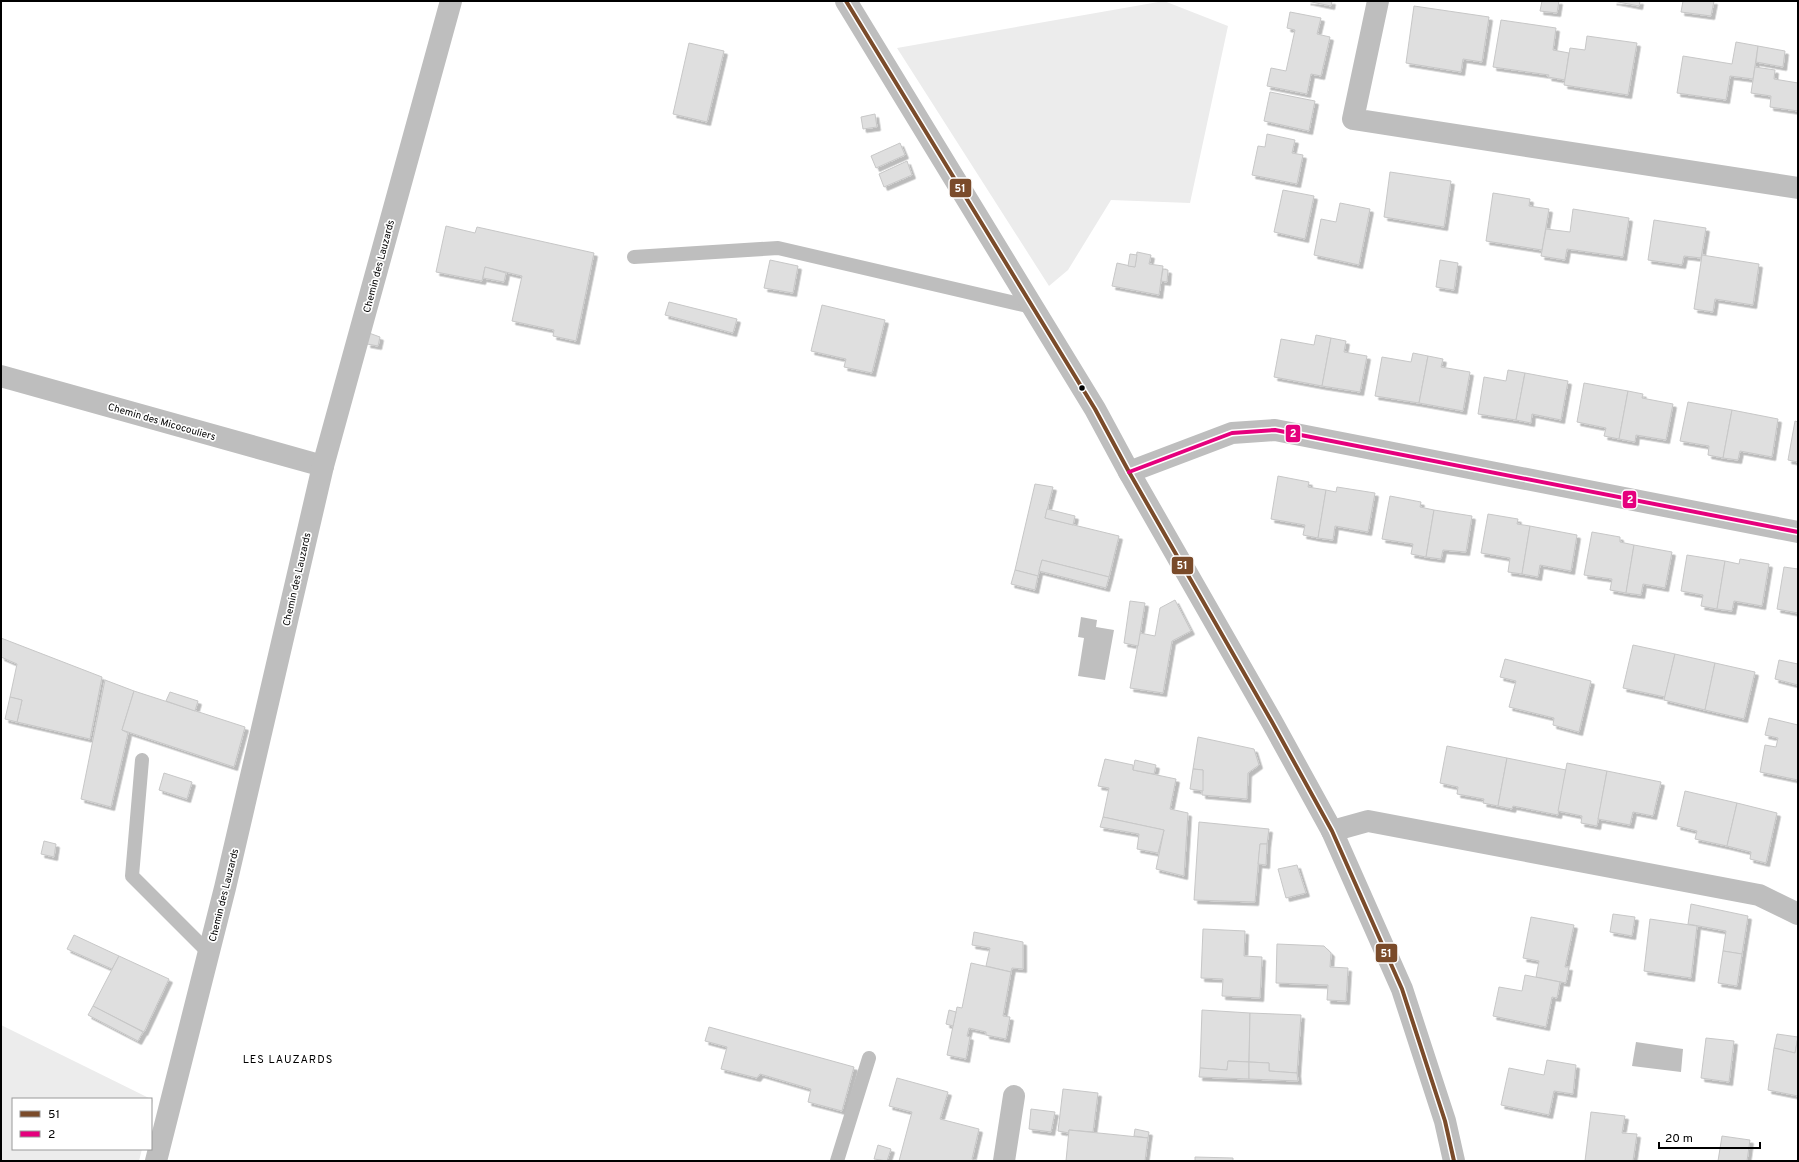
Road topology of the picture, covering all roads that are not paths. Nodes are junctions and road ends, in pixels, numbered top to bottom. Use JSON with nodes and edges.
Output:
{"nodes":[{"id":1,"x":451,"y":1,"type":"edge"},
{"id":2,"x":846,"y":1,"type":"edge"},
{"id":3,"x":1378,"y":1,"type":"edge"},
{"id":4,"x":1798,"y":188,"type":"edge"},
{"id":5,"x":634,"y":257,"type":"dead end"},
{"id":6,"x":1032,"y":307,"type":"junction"},
{"id":7,"x":1,"y":376,"type":"edge"},
{"id":8,"x":323,"y":466,"type":"junction"},
{"id":9,"x":1129,"y":472,"type":"junction"},
{"id":10,"x":1798,"y":532,"type":"edge"},
{"id":11,"x":142,"y":760,"type":"dead end"},
{"id":12,"x":1332,"y":831,"type":"junction"},
{"id":13,"x":1798,"y":914,"type":"edge"},
{"id":14,"x":208,"y":953,"type":"junction"},
{"id":15,"x":868,"y":1058,"type":"dead end"},
{"id":16,"x":1014,"y":1096,"type":"dead end"},
{"id":17,"x":156,"y":1161,"type":"edge"},
{"id":18,"x":837,"y":1161,"type":"edge"},
{"id":19,"x":1004,"y":1161,"type":"edge"},
{"id":20,"x":1454,"y":1161,"type":"edge"}],
"edges":[{"from":1,"to":8,"type":"street","name":"Chemin des Lauzards"},
{"from":2,"to":6,"type":"street"},
{"from":3,"to":4,"type":"street"},
{"from":5,"to":6,"type":"lane"},
{"from":6,"to":9,"type":"street"},
{"from":7,"to":8,"type":"street","name":"Chemin des Micocouliers"},
{"from":8,"to":14,"type":"street","name":"Chemin des Lauzards"},
{"from":9,"to":10,"type":"street"},
{"from":9,"to":12,"type":"street"},
{"from":11,"to":14,"type":"lane"},
{"from":12,"to":13,"type":"street"},
{"from":12,"to":20,"type":"street"},
{"from":14,"to":17,"type":"street","name":"Chemin des Lauzards"},
{"from":15,"to":18,"type":"lane"},
{"from":16,"to":19,"type":"street"}]}
